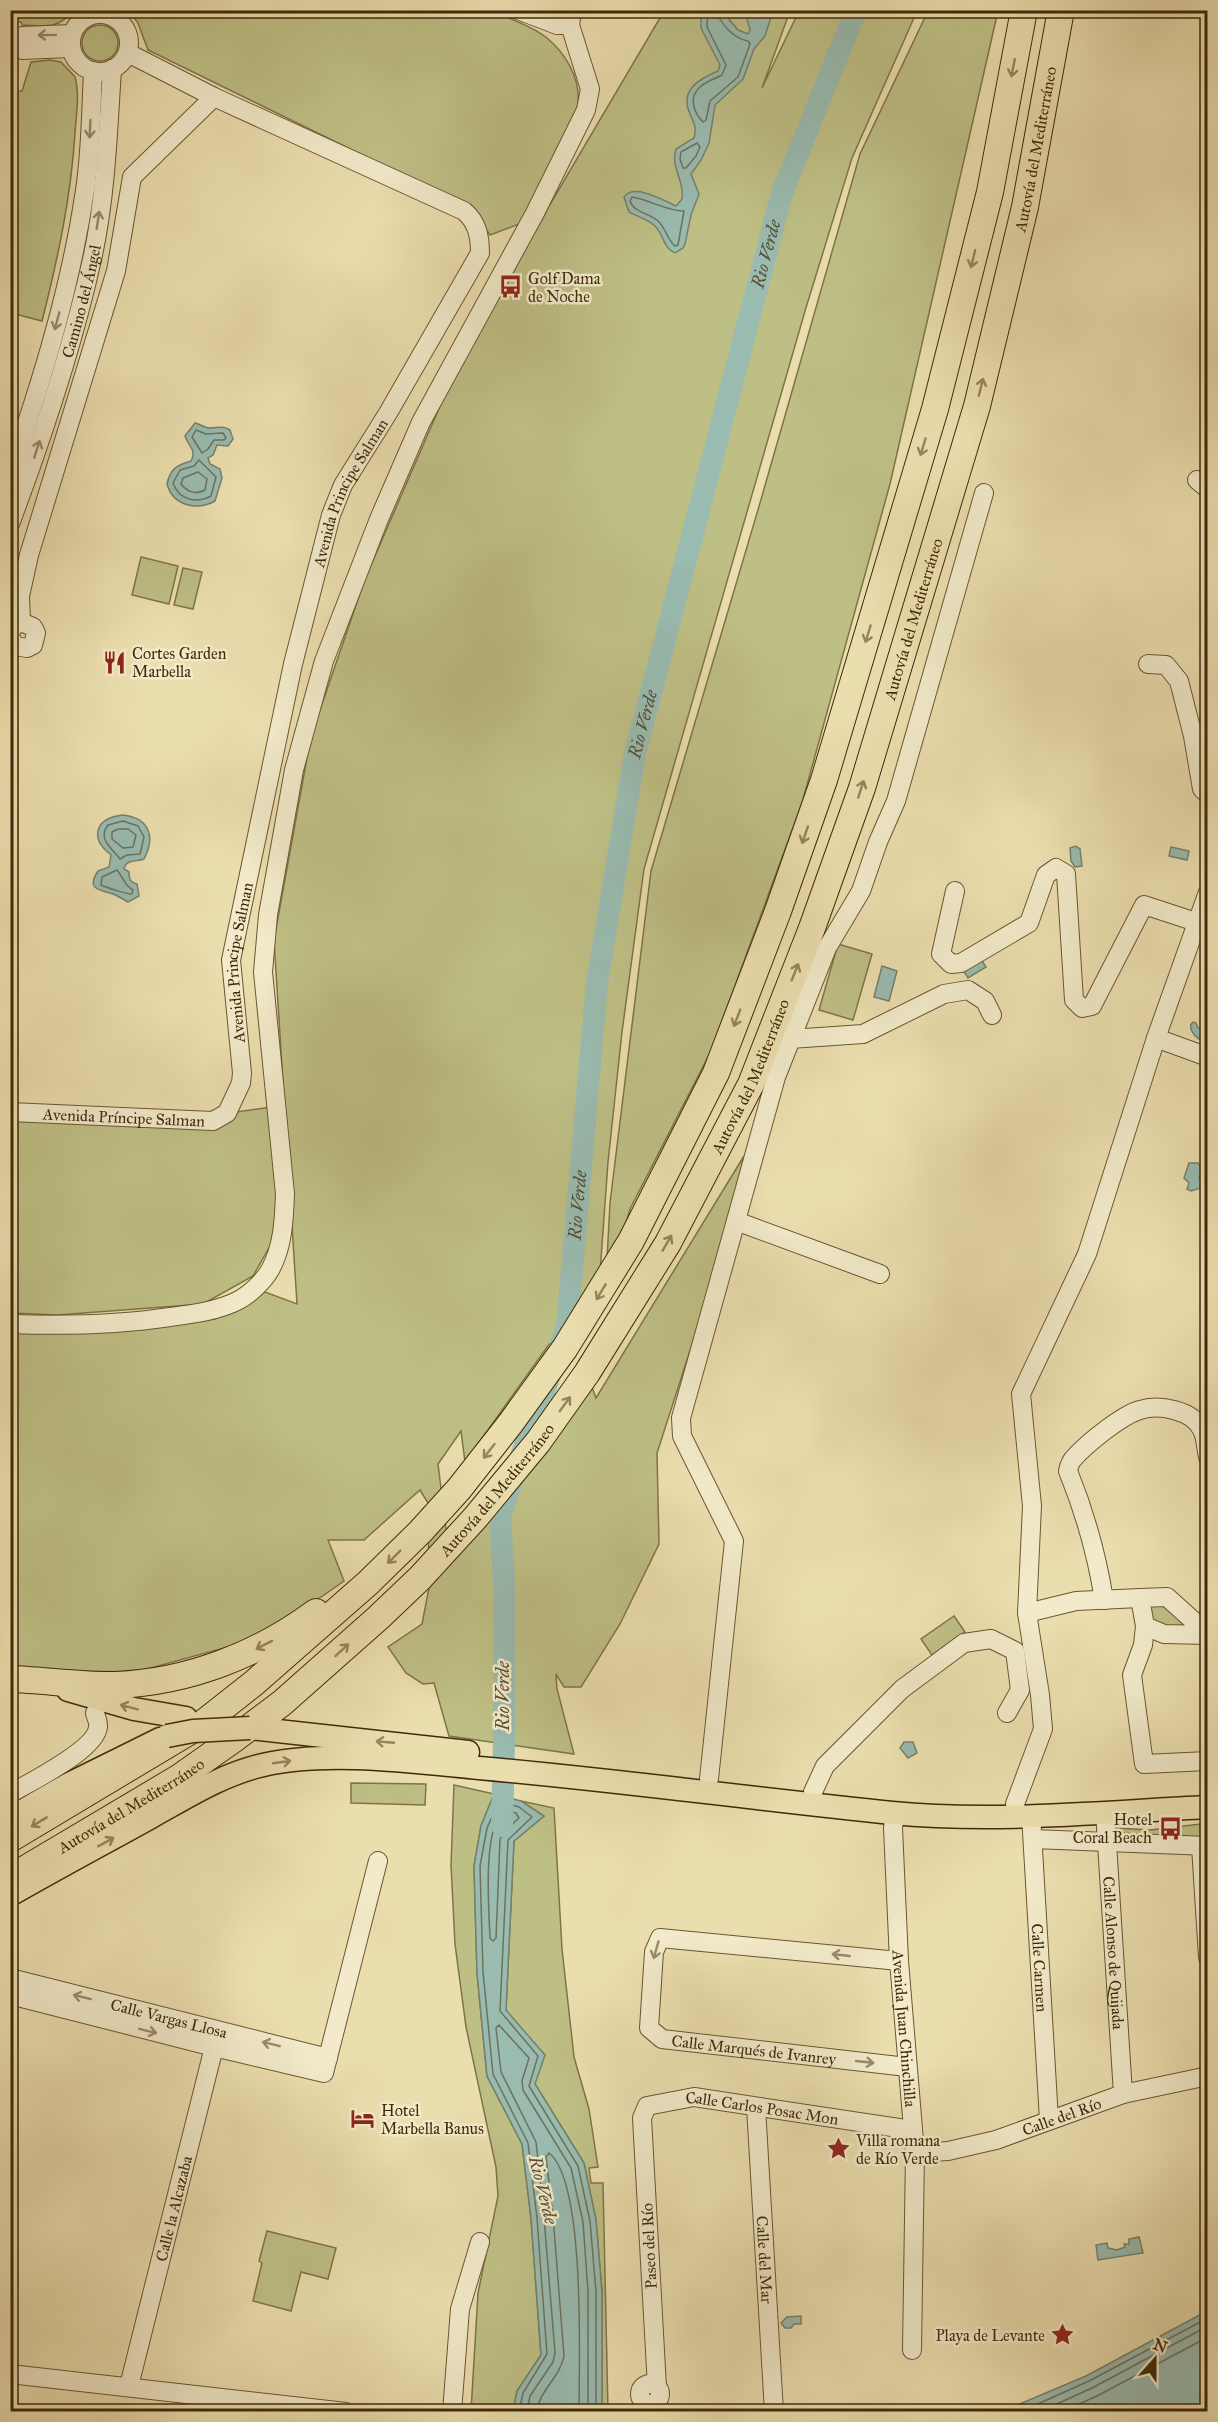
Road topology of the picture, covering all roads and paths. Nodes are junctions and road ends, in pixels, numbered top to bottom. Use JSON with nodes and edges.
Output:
{"nodes":[{"id":1,"x":518,"y":10,"type":"edge"},
{"id":2,"x":1024,"y":10,"type":"edge"},
{"id":3,"x":1061,"y":10,"type":"edge"},
{"id":4,"x":89,"y":13,"type":"edge"},
{"id":5,"x":112,"y":13,"type":"edge"},
{"id":6,"x":571,"y":18,"type":"edge"},
{"id":7,"x":71,"y":41,"type":"junction"},
{"id":8,"x":22,"y":43,"type":"dead end"},
{"id":9,"x":128,"y":53,"type":"junction"},
{"id":10,"x":112,"y":69,"type":"junction"},
{"id":11,"x":93,"y":71,"type":"junction"},
{"id":12,"x":214,"y":97,"type":"junction"},
{"id":13,"x":14,"y":453,"type":"edge"},
{"id":14,"x":10,"y":473,"type":"edge"},
{"id":15,"x":984,"y":493,"type":"dead end"},
{"id":16,"x":10,"y":524,"type":"edge"},
{"id":17,"x":14,"y":638,"type":"edge"},
{"id":18,"x":1148,"y":664,"type":"dead end"},
{"id":19,"x":1208,"y":794,"type":"edge"},
{"id":20,"x":955,"y":891,"type":"dead end"},
{"id":21,"x":1208,"y":892,"type":"edge"},
{"id":22,"x":1196,"y":922,"type":"junction"},
{"id":23,"x":992,"y":1016,"type":"dead end"},
{"id":24,"x":1156,"y":1038,"type":"junction"},
{"id":25,"x":790,"y":1039,"type":"junction"},
{"id":26,"x":1208,"y":1057,"type":"edge"},
{"id":27,"x":242,"y":1073,"type":"joint"},
{"id":28,"x":10,"y":1112,"type":"edge"},
{"id":29,"x":736,"y":1221,"type":"junction"},
{"id":30,"x":880,"y":1274,"type":"dead end"},
{"id":31,"x":10,"y":1324,"type":"edge"},
{"id":32,"x":1208,"y":1457,"type":"edge"},
{"id":33,"x":368,"y":1583,"type":"junction"},
{"id":34,"x":1140,"y":1598,"type":"junction"},
{"id":35,"x":1104,"y":1600,"type":"junction"},
{"id":36,"x":1027,"y":1613,"type":"junction"},
{"id":37,"x":1145,"y":1626,"type":"junction"},
{"id":38,"x":1208,"y":1634,"type":"edge"},
{"id":39,"x":10,"y":1679,"type":"edge"},
{"id":40,"x":95,"y":1713,"type":"dead end"},
{"id":41,"x":1007,"y":1713,"type":"dead end"},
{"id":42,"x":260,"y":1730,"type":"junction"},
{"id":43,"x":164,"y":1742,"type":"junction"},
{"id":44,"x":442,"y":1757,"type":"junction"},
{"id":45,"x":1208,"y":1761,"type":"edge"},
{"id":46,"x":585,"y":1771,"type":"junction"},
{"id":47,"x":709,"y":1779,"type":"junction"},
{"id":48,"x":813,"y":1792,"type":"junction"},
{"id":49,"x":10,"y":1794,"type":"edge"},
{"id":50,"x":1208,"y":1794,"type":"edge"},
{"id":51,"x":1208,"y":1807,"type":"edge"},
{"id":52,"x":1023,"y":1810,"type":"junction"},
{"id":53,"x":1105,"y":1812,"type":"junction"},
{"id":54,"x":895,"y":1813,"type":"junction"},
{"id":55,"x":10,"y":1818,"type":"edge"},
{"id":56,"x":10,"y":1839,"type":"edge"},
{"id":57,"x":1033,"y":1839,"type":"junction"},
{"id":58,"x":1106,"y":1841,"type":"junction"},
{"id":59,"x":1204,"y":1846,"type":"edge"},
{"id":60,"x":378,"y":1861,"type":"dead end"},
{"id":61,"x":10,"y":1878,"type":"edge"},
{"id":62,"x":36,"y":1880,"type":"junction"},
{"id":63,"x":10,"y":1883,"type":"edge"},
{"id":64,"x":10,"y":1895,"type":"edge"},
{"id":65,"x":1208,"y":1957,"type":"edge"},
{"id":66,"x":899,"y":1961,"type":"junction"},
{"id":67,"x":10,"y":1978,"type":"edge"},
{"id":68,"x":10,"y":1995,"type":"edge"},
{"id":69,"x":48,"y":1997,"type":"junction"},
{"id":70,"x":216,"y":2039,"type":"junction"},
{"id":71,"x":907,"y":2067,"type":"junction"},
{"id":72,"x":1208,"y":2076,"type":"edge"},
{"id":73,"x":1123,"y":2094,"type":"junction"},
{"id":74,"x":647,"y":2106,"type":"joint"},
{"id":75,"x":756,"y":2107,"type":"junction"},
{"id":76,"x":1049,"y":2120,"type":"junction"},
{"id":77,"x":912,"y":2130,"type":"junction"},
{"id":78,"x":915,"y":2153,"type":"junction"},
{"id":79,"x":480,"y":2242,"type":"dead end"},
{"id":80,"x":912,"y":2350,"type":"dead end"},
{"id":81,"x":10,"y":2374,"type":"edge"},
{"id":82,"x":129,"y":2386,"type":"junction"},
{"id":83,"x":659,"y":2398,"type":"edge"},
{"id":84,"x":346,"y":2412,"type":"edge"},
{"id":85,"x":452,"y":2412,"type":"edge"},
{"id":86,"x":774,"y":2412,"type":"edge"}],
"edges":[{"from":1,"to":6,"type":"street"},
{"from":2,"to":33,"type":"highway","name":"Autovía del Mediterráneo","one_way":true},
{"from":61,"to":3,"type":"highway","name":"Autovía del Mediterráneo","one_way":true},
{"from":4,"to":5,"type":"street"},
{"from":4,"to":7,"type":"street"},
{"from":5,"to":9,"type":"street"},
{"from":6,"to":31,"type":"street"},
{"from":7,"to":8,"type":"street"},
{"from":7,"to":11,"type":"street"},
{"from":9,"to":10,"type":"street"},
{"from":9,"to":12,"type":"street","name":"Avenida Principe Salman"},
{"from":10,"to":11,"type":"street"},
{"from":16,"to":10,"type":"street","name":"Camino del Ángel","one_way":true},
{"from":11,"to":13,"type":"street","name":"Camino del Ángel","one_way":true},
{"from":12,"to":17,"type":"street"},
{"from":12,"to":27,"type":"street","name":"Avenida Principe Salman"},
{"from":13,"to":14,"type":"street","name":"Camino del Ángel"},
{"from":15,"to":25,"type":"street"},
{"from":18,"to":19,"type":"street"},
{"from":20,"to":22,"type":"street"},
{"from":21,"to":22,"type":"street"},
{"from":22,"to":24,"type":"street"},
{"from":23,"to":25,"type":"street"},
{"from":24,"to":26,"type":"street"},
{"from":24,"to":36,"type":"street"},
{"from":25,"to":29,"type":"street"},
{"from":27,"to":28,"type":"street","name":"Avenida Príncipe Salman"},
{"from":29,"to":30,"type":"street"},
{"from":29,"to":47,"type":"street"},
{"from":32,"to":35,"type":"street"},
{"from":33,"to":39,"type":"highway","one_way":true},
{"from":33,"to":43,"type":"highway","name":"Autovía del Mediterráneo"},
{"from":34,"to":35,"type":"street"},
{"from":34,"to":37,"type":"street"},
{"from":34,"to":38,"type":"street"},
{"from":35,"to":36,"type":"street"},
{"from":36,"to":52,"type":"street"},
{"from":37,"to":38,"type":"street"},
{"from":37,"to":45,"type":"street"},
{"from":42,"to":39,"type":"main road","one_way":true},
{"from":40,"to":49,"type":"street"},
{"from":41,"to":48,"type":"street"},
{"from":42,"to":43,"type":"main road","bridge":true},
{"from":44,"to":42,"type":"main road","one_way":true},
{"from":43,"to":55,"type":"main road"},
{"from":43,"to":56,"type":"highway","name":"Autovía del Mediterráneo","one_way":true},
{"from":44,"to":46,"type":"main road"},
{"from":62,"to":44,"type":"main road","one_way":true},
{"from":46,"to":47,"type":"main road"},
{"from":46,"to":54,"type":"main road"},
{"from":47,"to":48,"type":"main road"},
{"from":48,"to":52,"type":"main road"},
{"from":50,"to":52,"type":"main road"},
{"from":51,"to":53,"type":"main road"},
{"from":52,"to":53,"type":"main road"},
{"from":52,"to":54,"type":"main road"},
{"from":52,"to":57,"type":"street","name":"Calle Carmen"},
{"from":53,"to":58,"type":"street","name":"Calle Alonso de Quijada"},
{"from":54,"to":66,"type":"street","name":"Avenida Juan Chinchilla"},
{"from":57,"to":58,"type":"street"},
{"from":57,"to":76,"type":"street","name":"Calle Carmen"},
{"from":58,"to":59,"type":"street"},
{"from":58,"to":73,"type":"street","name":"Calle Alonso de Quijada"},
{"from":59,"to":65,"type":"street"},
{"from":60,"to":70,"type":"street","name":"Calle Vargas Llosa"},
{"from":62,"to":63,"type":"highway"},
{"from":62,"to":64,"type":"main road"},
{"from":66,"to":71,"type":"street","name":"Avenida Juan Chinchilla"},
{"from":66,"to":71,"type":"street","name":"Calle Marqués de Ivanrey","one_way":true},
{"from":67,"to":69,"type":"street","name":"Calle Vargas Llosa"},
{"from":68,"to":69,"type":"street","name":"Calle Vargas Llosa"},
{"from":69,"to":70,"type":"street","name":"Calle Vargas Llosa"},
{"from":70,"to":82,"type":"street","name":"Calle la Alcazaba"},
{"from":71,"to":77,"type":"street","name":"Avenida Juan Chinchilla"},
{"from":72,"to":73,"type":"street","name":"Calle del Río"},
{"from":73,"to":76,"type":"street","name":"Calle del Río"},
{"from":74,"to":75,"type":"street","name":"Calle Carlos Posac Mon"},
{"from":74,"to":83,"type":"street","name":"Paseo del Río"},
{"from":75,"to":77,"type":"street","name":"Calle Carlos Posac Mon"},
{"from":75,"to":86,"type":"street","name":"Calle del Mar"},
{"from":76,"to":78,"type":"street","name":"Calle del Río"},
{"from":77,"to":78,"type":"street","name":"Avenida Juan Chinchilla"},
{"from":78,"to":80,"type":"street","name":"Avenida Juan Chinchilla"},
{"from":79,"to":85,"type":"street"},
{"from":81,"to":82,"type":"street"},
{"from":82,"to":84,"type":"street"}]}
